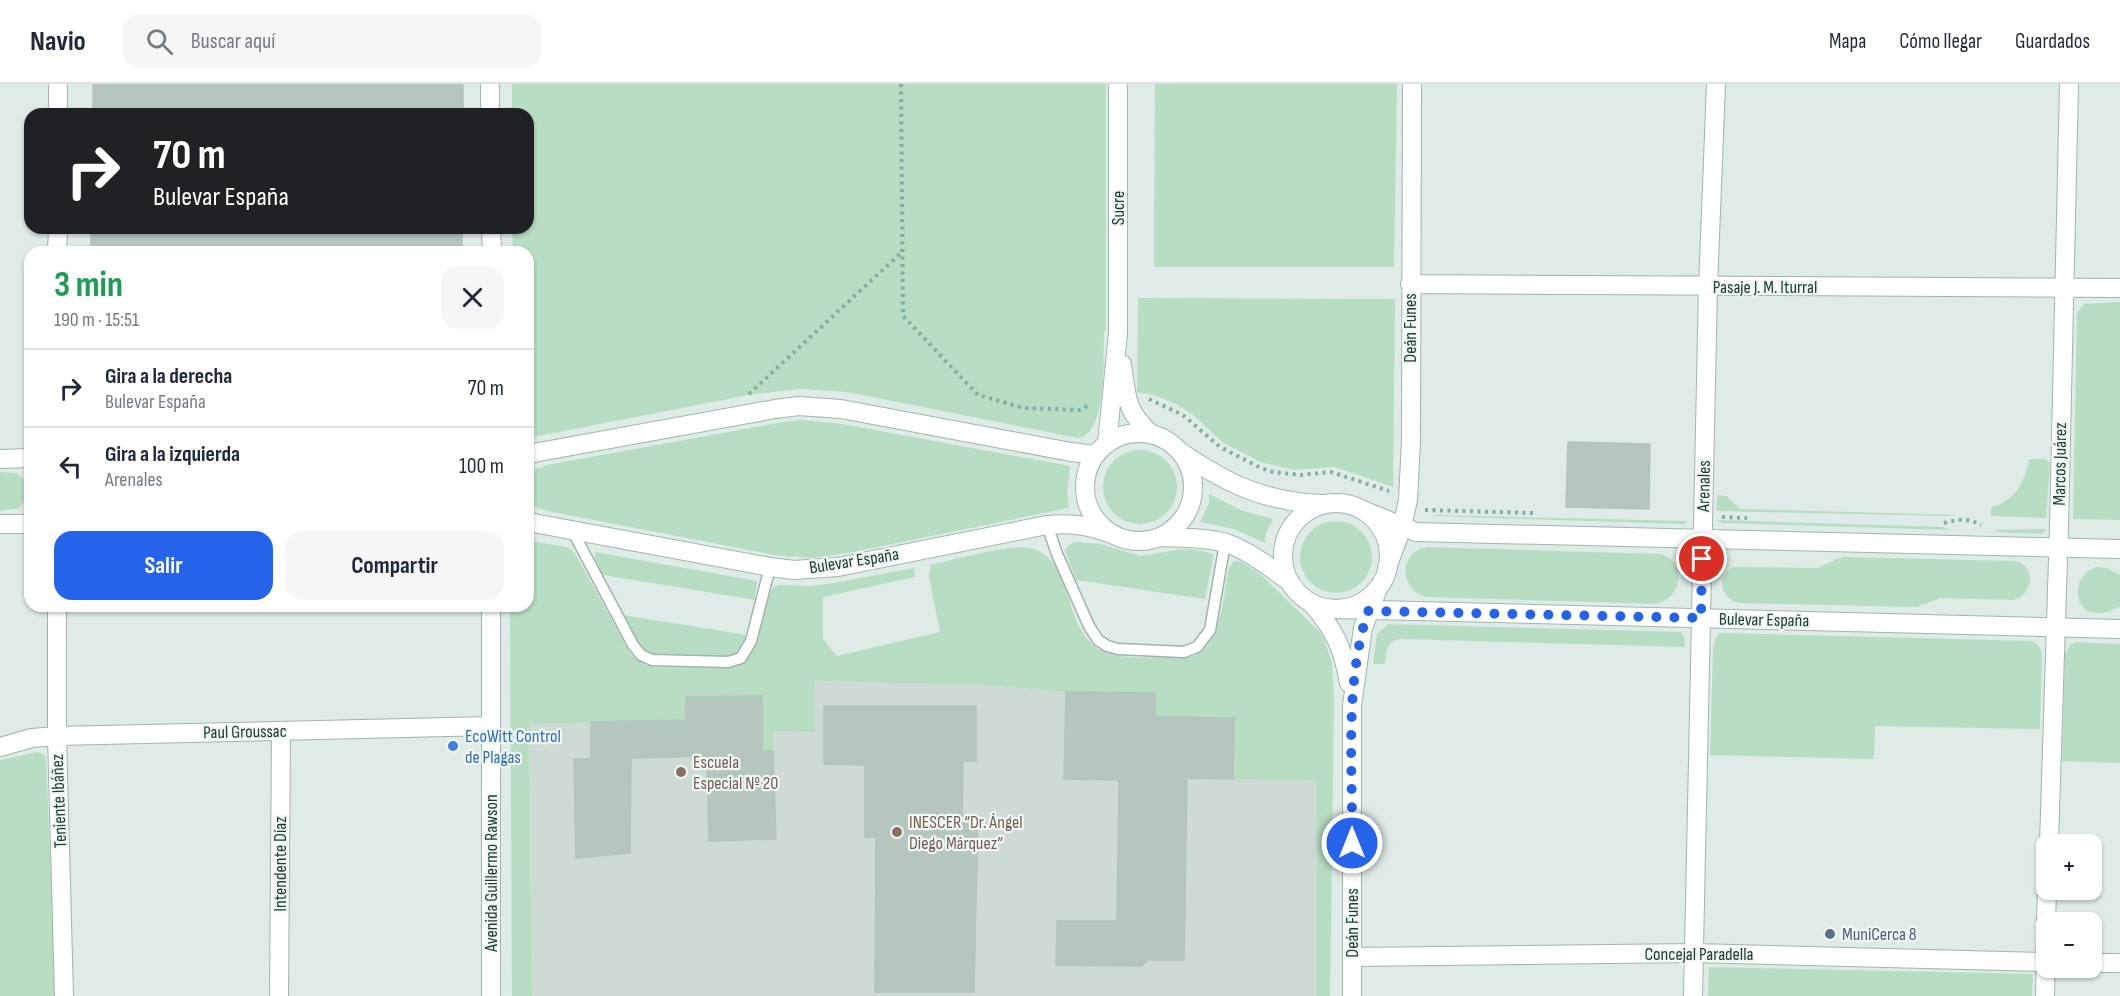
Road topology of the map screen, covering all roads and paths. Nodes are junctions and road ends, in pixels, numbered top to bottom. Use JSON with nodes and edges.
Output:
{"nodes":[{"id":1,"x":58,"y":84,"type":"edge"},
{"id":2,"x":490,"y":84,"type":"edge"},
{"id":3,"x":901,"y":84,"type":"edge"},
{"id":4,"x":1118,"y":84,"type":"edge"},
{"id":5,"x":1412,"y":84,"type":"edge"},
{"id":6,"x":1716,"y":84,"type":"edge"},
{"id":7,"x":2069,"y":84,"type":"edge"},
{"id":8,"x":58,"y":108,"type":"edge"},
{"id":9,"x":490,"y":108,"type":"edge"},
{"id":10,"x":902,"y":252,"type":"junction"},
{"id":11,"x":1410,"y":284,"type":"junction"},
{"id":12,"x":1708,"y":287,"type":"junction"},
{"id":13,"x":2063,"y":288,"type":"junction"},
{"id":14,"x":2120,"y":288,"type":"edge"},
{"id":15,"x":1119,"y":399,"type":"junction"},
{"id":16,"x":729,"y":417,"type":"junction"},
{"id":17,"x":1150,"y":434,"type":"junction"},
{"id":18,"x":1101,"y":449,"type":"junction"},
{"id":19,"x":1180,"y":452,"type":"junction"},
{"id":20,"x":534,"y":453,"type":"edge"},
{"id":21,"x":24,"y":458,"type":"edge"},
{"id":22,"x":0,"y":459,"type":"edge"},
{"id":23,"x":1408,"y":500,"type":"junction"},
{"id":24,"x":1328,"y":504,"type":"junction"},
{"id":25,"x":1358,"y":508,"type":"junction"},
{"id":26,"x":1535,"y":513,"type":"dead end"},
{"id":27,"x":1703,"y":517,"type":"junction"},
{"id":28,"x":1750,"y":518,"type":"dead end"},
{"id":29,"x":1975,"y":520,"type":"dead end"},
{"id":30,"x":534,"y":523,"type":"edge"},
{"id":31,"x":1932,"y":523,"type":"dead end"},
{"id":32,"x":0,"y":524,"type":"edge"},
{"id":33,"x":24,"y":524,"type":"edge"},
{"id":34,"x":1047,"y":525,"type":"junction"},
{"id":35,"x":1402,"y":527,"type":"junction"},
{"id":36,"x":572,"y":530,"type":"junction"},
{"id":37,"x":1109,"y":532,"type":"junction"},
{"id":38,"x":1160,"y":537,"type":"junction"},
{"id":39,"x":1703,"y":539,"type":"junction"},
{"id":40,"x":1225,"y":543,"type":"junction"},
{"id":41,"x":2058,"y":548,"type":"junction"},
{"id":42,"x":2117,"y":551,"type":"edge"},
{"id":43,"x":770,"y":567,"type":"junction"},
{"id":44,"x":1387,"y":568,"type":"junction"},
{"id":45,"x":1291,"y":583,"type":"junction"},
{"id":46,"x":1378,"y":588,"type":"junction"},
{"id":47,"x":1308,"y":601,"type":"junction"},
{"id":48,"x":1335,"y":609,"type":"junction"},
{"id":49,"x":1368,"y":611,"type":"junction"},
{"id":50,"x":57,"y":612,"type":"edge"},
{"id":51,"x":491,"y":612,"type":"edge"},
{"id":52,"x":1701,"y":618,"type":"junction"},
{"id":53,"x":2055,"y":627,"type":"junction"},
{"id":54,"x":2118,"y":628,"type":"edge"},
{"id":55,"x":1352,"y":705,"type":"junction"},
{"id":56,"x":491,"y":726,"type":"junction"},
{"id":57,"x":281,"y":731,"type":"junction"},
{"id":58,"x":57,"y":736,"type":"junction"},
{"id":59,"x":0,"y":747,"type":"edge"},
{"id":60,"x":2049,"y":834,"type":"edge"},
{"id":61,"x":1694,"y":953,"type":"junction"},
{"id":62,"x":1352,"y":957,"type":"junction"},
{"id":63,"x":2036,"y":962,"type":"edge"},
{"id":64,"x":2102,"y":963,"type":"edge"},
{"id":65,"x":2120,"y":963,"type":"edge"},
{"id":66,"x":2045,"y":978,"type":"edge"},
{"id":67,"x":64,"y":996,"type":"edge"},
{"id":68,"x":279,"y":996,"type":"edge"},
{"id":69,"x":491,"y":996,"type":"edge"},
{"id":70,"x":1352,"y":996,"type":"edge"},
{"id":71,"x":1693,"y":996,"type":"edge"},
{"id":72,"x":2044,"y":996,"type":"edge"}],
"edges":[{"from":1,"to":8,"type":"street"},
{"from":2,"to":9,"type":"street"},
{"from":3,"to":10,"type":"path"},
{"from":4,"to":15,"type":"street","name":"Sucre"},
{"from":5,"to":11,"type":"street","name":"Deán Funes"},
{"from":6,"to":12,"type":"street","name":"Arenales"},
{"from":7,"to":13,"type":"street","name":"Marcos Juárez"},
{"from":10,"to":15,"type":"path"},
{"from":10,"to":16,"type":"path"},
{"from":11,"to":12,"type":"street","name":"Pasaje J. M. Iturral"},
{"from":11,"to":23,"type":"street","name":"Deán Funes"},
{"from":12,"to":13,"type":"street","name":"Pasaje J. M. Iturral"},
{"from":12,"to":27,"type":"street","name":"Arenales"},
{"from":13,"to":14,"type":"street","name":"Pasaje J. M. Iturral"},
{"from":13,"to":41,"type":"street","name":"Marcos Juárez"},
{"from":15,"to":17,"type":"street","name":"Sucre"},
{"from":15,"to":18,"type":"street","name":"Sucre"},
{"from":15,"to":23,"type":"path"},
{"from":16,"to":18,"type":"street"},
{"from":16,"to":20,"type":"street"},
{"from":17,"to":18,"type":"street"},
{"from":17,"to":19,"type":"street"},
{"from":18,"to":37,"type":"street"},
{"from":19,"to":24,"type":"street"},
{"from":19,"to":38,"type":"street"},
{"from":21,"to":22,"type":"street"},
{"from":23,"to":26,"type":"path"},
{"from":23,"to":35,"type":"street","name":"Deán Funes"},
{"from":24,"to":25,"type":"street"},
{"from":24,"to":45,"type":"street"},
{"from":25,"to":35,"type":"street"},
{"from":25,"to":44,"type":"street"},
{"from":27,"to":28,"type":"path"},
{"from":27,"to":39,"type":"street","name":"Arenales"},
{"from":29,"to":31,"type":"path"},
{"from":30,"to":36,"type":"street","name":"Bulevar España"},
{"from":32,"to":33,"type":"street"},
{"from":34,"to":37,"type":"street","name":"Bulevar España"},
{"from":34,"to":40,"type":"lane"},
{"from":34,"to":43,"type":"street","name":"Bulevar España"},
{"from":35,"to":39,"type":"street"},
{"from":35,"to":44,"type":"street","name":"Deán Funes"},
{"from":36,"to":43,"type":"street","name":"Bulevar España"},
{"from":36,"to":43,"type":"lane"},
{"from":37,"to":38,"type":"street"},
{"from":38,"to":40,"type":"street"},
{"from":39,"to":41,"type":"street"},
{"from":39,"to":52,"type":"street","name":"Arenales"},
{"from":40,"to":45,"type":"street"},
{"from":41,"to":42,"type":"street"},
{"from":41,"to":53,"type":"street","name":"Marcos Juárez"},
{"from":44,"to":46,"type":"street"},
{"from":45,"to":47,"type":"street"},
{"from":46,"to":48,"type":"street"},
{"from":46,"to":49,"type":"street","name":"Deán Funes"},
{"from":47,"to":48,"type":"street"},
{"from":47,"to":55,"type":"street","name":"Deán Funes"},
{"from":48,"to":49,"type":"street","name":"Bulevar España"},
{"from":49,"to":52,"type":"street","name":"Bulevar España"},
{"from":49,"to":55,"type":"street","name":"Deán Funes"},
{"from":50,"to":58,"type":"street","name":"Teniente Ibáñez"},
{"from":51,"to":56,"type":"street","name":"Avenida Guillermo Rawson"},
{"from":52,"to":53,"type":"street","name":"Bulevar España"},
{"from":52,"to":61,"type":"street","name":"Arenales"},
{"from":53,"to":54,"type":"street","name":"Bulevar España"},
{"from":53,"to":60,"type":"street","name":"Marcos Juárez"},
{"from":55,"to":62,"type":"street","name":"Deán Funes"},
{"from":56,"to":57,"type":"street","name":"Paul Groussac"},
{"from":56,"to":69,"type":"street","name":"Avenida Guillermo Rawson"},
{"from":57,"to":58,"type":"street","name":"Paul Groussac"},
{"from":57,"to":68,"type":"street","name":"Intendente Díaz"},
{"from":58,"to":59,"type":"street","name":"Paul Groussac"},
{"from":58,"to":67,"type":"street","name":"Teniente Ibáñez"},
{"from":61,"to":62,"type":"street","name":"Concejal Paradella"},
{"from":61,"to":63,"type":"street","name":"Concejal Paradella"},
{"from":61,"to":71,"type":"street","name":"Arenales"},
{"from":62,"to":70,"type":"street","name":"Deán Funes"},
{"from":64,"to":65,"type":"street"},
{"from":66,"to":72,"type":"street"}]}
